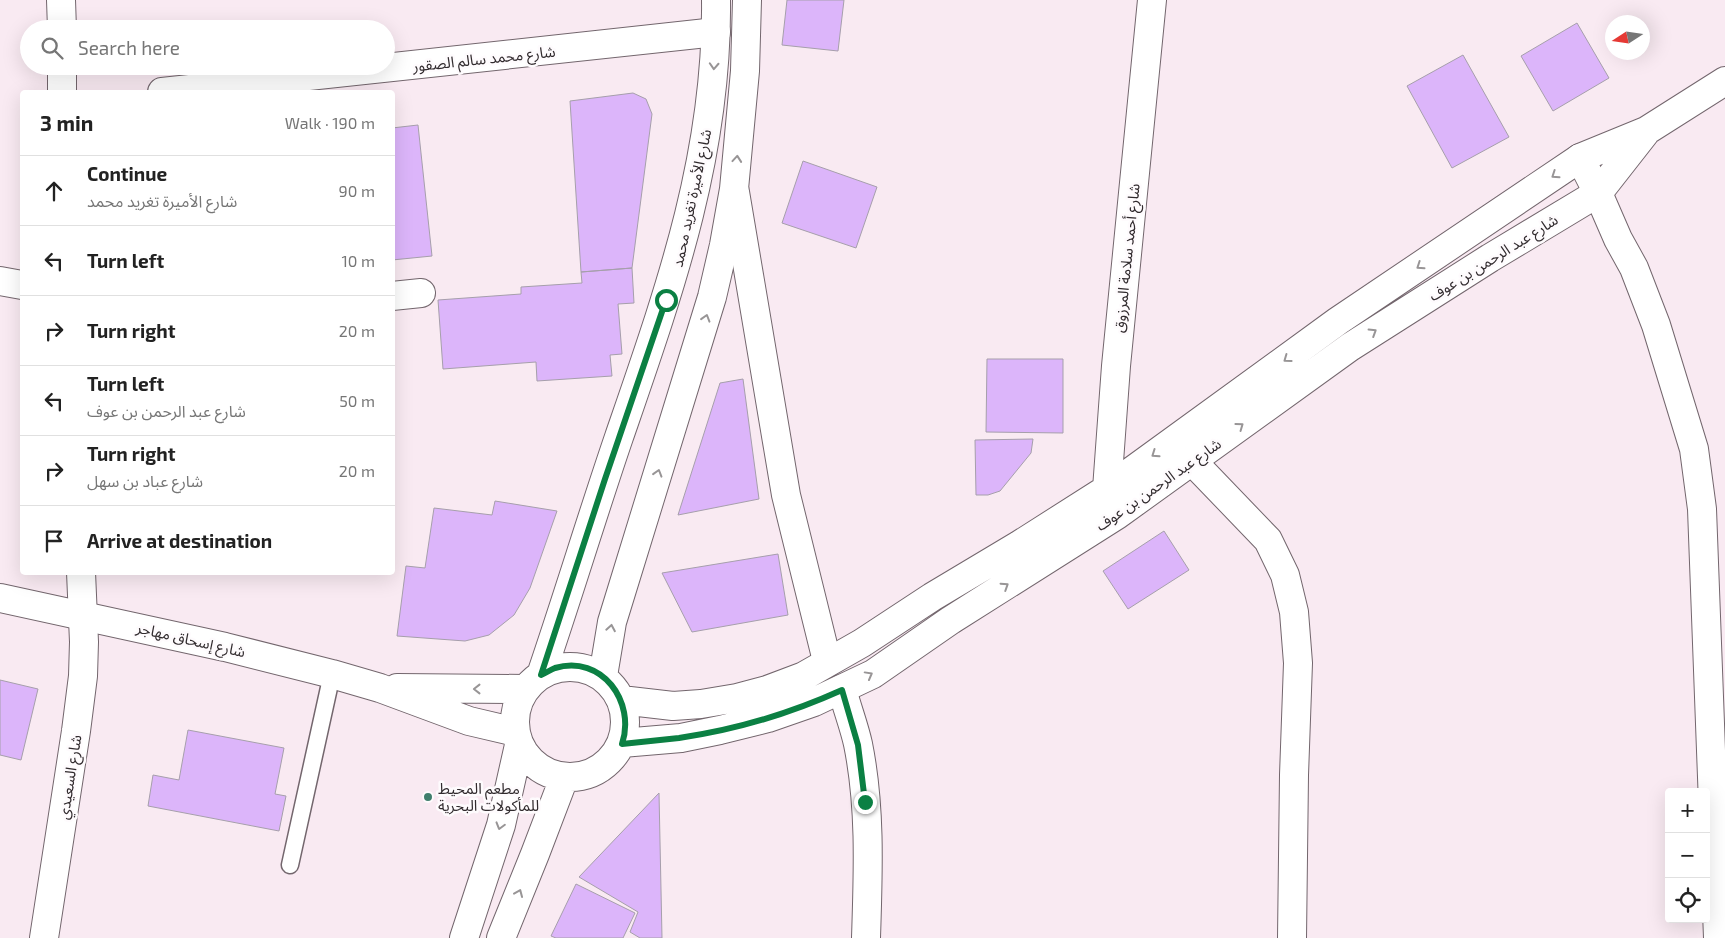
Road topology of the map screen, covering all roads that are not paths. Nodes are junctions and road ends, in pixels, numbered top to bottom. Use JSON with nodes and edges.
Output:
{"nodes":[{"id":1,"x":61,"y":0,"type":"edge"},
{"id":2,"x":716,"y":0,"type":"edge"},
{"id":3,"x":746,"y":0,"type":"edge"},
{"id":4,"x":1152,"y":0,"type":"edge"},
{"id":5,"x":62,"y":20,"type":"edge"},
{"id":6,"x":716,"y":32,"type":"junction"},
{"id":7,"x":395,"y":67,"type":"edge"},
{"id":8,"x":62,"y":75,"type":"edge"},
{"id":9,"x":319,"y":75,"type":"edge"},
{"id":10,"x":1725,"y":81,"type":"edge"},
{"id":11,"x":62,"y":90,"type":"edge"},
{"id":12,"x":180,"y":90,"type":"edge"},
{"id":13,"x":1646,"y":131,"type":"junction"},
{"id":14,"x":1580,"y":158,"type":"junction"},
{"id":15,"x":734,"y":189,"type":"junction"},
{"id":16,"x":1598,"y":193,"type":"junction"},
{"id":17,"x":0,"y":281,"type":"edge"},
{"id":18,"x":20,"y":285,"type":"edge"},
{"id":19,"x":421,"y":293,"type":"dead end"},
{"id":20,"x":395,"y":296,"type":"edge"},
{"id":21,"x":1192,"y":461,"type":"junction"},
{"id":22,"x":1107,"y":489,"type":"junction"},
{"id":23,"x":1117,"y":515,"type":"junction"},
{"id":24,"x":81,"y":575,"type":"edge"},
{"id":25,"x":0,"y":598,"type":"edge"},
{"id":26,"x":83,"y":614,"type":"junction"},
{"id":27,"x":827,"y":661,"type":"junction"},
{"id":28,"x":332,"y":674,"type":"junction"},
{"id":29,"x":603,"y":676,"type":"junction"},
{"id":30,"x":533,"y":682,"type":"junction"},
{"id":31,"x":380,"y":688,"type":"junction"},
{"id":32,"x":842,"y":690,"type":"junction"},
{"id":33,"x":621,"y":700,"type":"junction"},
{"id":34,"x":517,"y":739,"type":"junction"},
{"id":35,"x":622,"y":744,"type":"junction"},
{"id":36,"x":564,"y":778,"type":"junction"},
{"id":37,"x":290,"y":864,"type":"dead end"},
{"id":38,"x":44,"y":938,"type":"edge"},
{"id":39,"x":464,"y":938,"type":"edge"},
{"id":40,"x":500,"y":938,"type":"edge"},
{"id":41,"x":866,"y":938,"type":"edge"},
{"id":42,"x":1292,"y":938,"type":"edge"},
{"id":43,"x":1718,"y":938,"type":"edge"}],
"edges":[{"from":1,"to":5,"type":"street"},
{"from":2,"to":6,"type":"street","name":"شارع الأميرة تغريد محمد"},
{"from":15,"to":3,"type":"street","one_way":true},
{"from":4,"to":22,"type":"street","name":"شارع أحمد سلامة المرزوق"},
{"from":6,"to":7,"type":"street","name":"شارع محمد سالم الصقور"},
{"from":6,"to":30,"type":"street","name":"شارع الأميرة تغريد محمد","one_way":true},
{"from":8,"to":11,"type":"street"},
{"from":9,"to":12,"type":"street","name":"شارع محمد سالم الصقور"},
{"from":10,"to":13,"type":"street","name":"شارع عبد الرحمن بن عوف"},
{"from":13,"to":14,"type":"street","name":"شارع عبد الرحمن بن عوف"},
{"from":13,"to":16,"type":"street","name":"شارع عبد الرحمن بن عوف"},
{"from":14,"to":16,"type":"street"},
{"from":14,"to":22,"type":"street","name":"شارع عبد الرحمن بن عوف","one_way":true},
{"from":15,"to":27,"type":"street"},
{"from":29,"to":15,"type":"street","one_way":true},
{"from":21,"to":16,"type":"street","name":"شارع عبد الرحمن بن عوف","one_way":true},
{"from":16,"to":43,"type":"street"},
{"from":17,"to":18,"type":"street"},
{"from":19,"to":20,"type":"street"},
{"from":21,"to":23,"type":"street","name":"شارع عبد الرحمن بن عوف"},
{"from":21,"to":42,"type":"street"},
{"from":22,"to":23,"type":"street","name":"شارع أحمد سلامة المرزوق"},
{"from":22,"to":27,"type":"street","name":"شارع عبد الرحمن بن عوف"},
{"from":32,"to":23,"type":"street","name":"شارع عبد الرحمن بن عوف","one_way":true},
{"from":24,"to":26,"type":"street","name":"شارع السعيدي"},
{"from":25,"to":26,"type":"street","name":"شارع إسحاق مهاجر"},
{"from":26,"to":28,"type":"street","name":"شارع إسحاق مهاجر"},
{"from":26,"to":38,"type":"street","name":"شارع السعيدي"},
{"from":27,"to":33,"type":"street","name":"شارع عبد الرحمن بن عوف"},
{"from":28,"to":31,"type":"street","name":"شارع إسحاق مهاجر"},
{"from":28,"to":37,"type":"lane"},
{"from":29,"to":30,"type":"street"},
{"from":29,"to":33,"type":"street"},
{"from":30,"to":31,"type":"street","name":"شارع إسحاق مهاجر","one_way":true},
{"from":30,"to":34,"type":"street"},
{"from":31,"to":34,"type":"street","name":"شارع إسحاق مهاجر"},
{"from":32,"to":35,"type":"street","name":"شارع عبد الرحمن بن عوف"},
{"from":32,"to":41,"type":"street"},
{"from":33,"to":35,"type":"street"},
{"from":34,"to":36,"type":"street"},
{"from":34,"to":39,"type":"street","one_way":true},
{"from":35,"to":36,"type":"street"},
{"from":40,"to":36,"type":"street","one_way":true}]}
